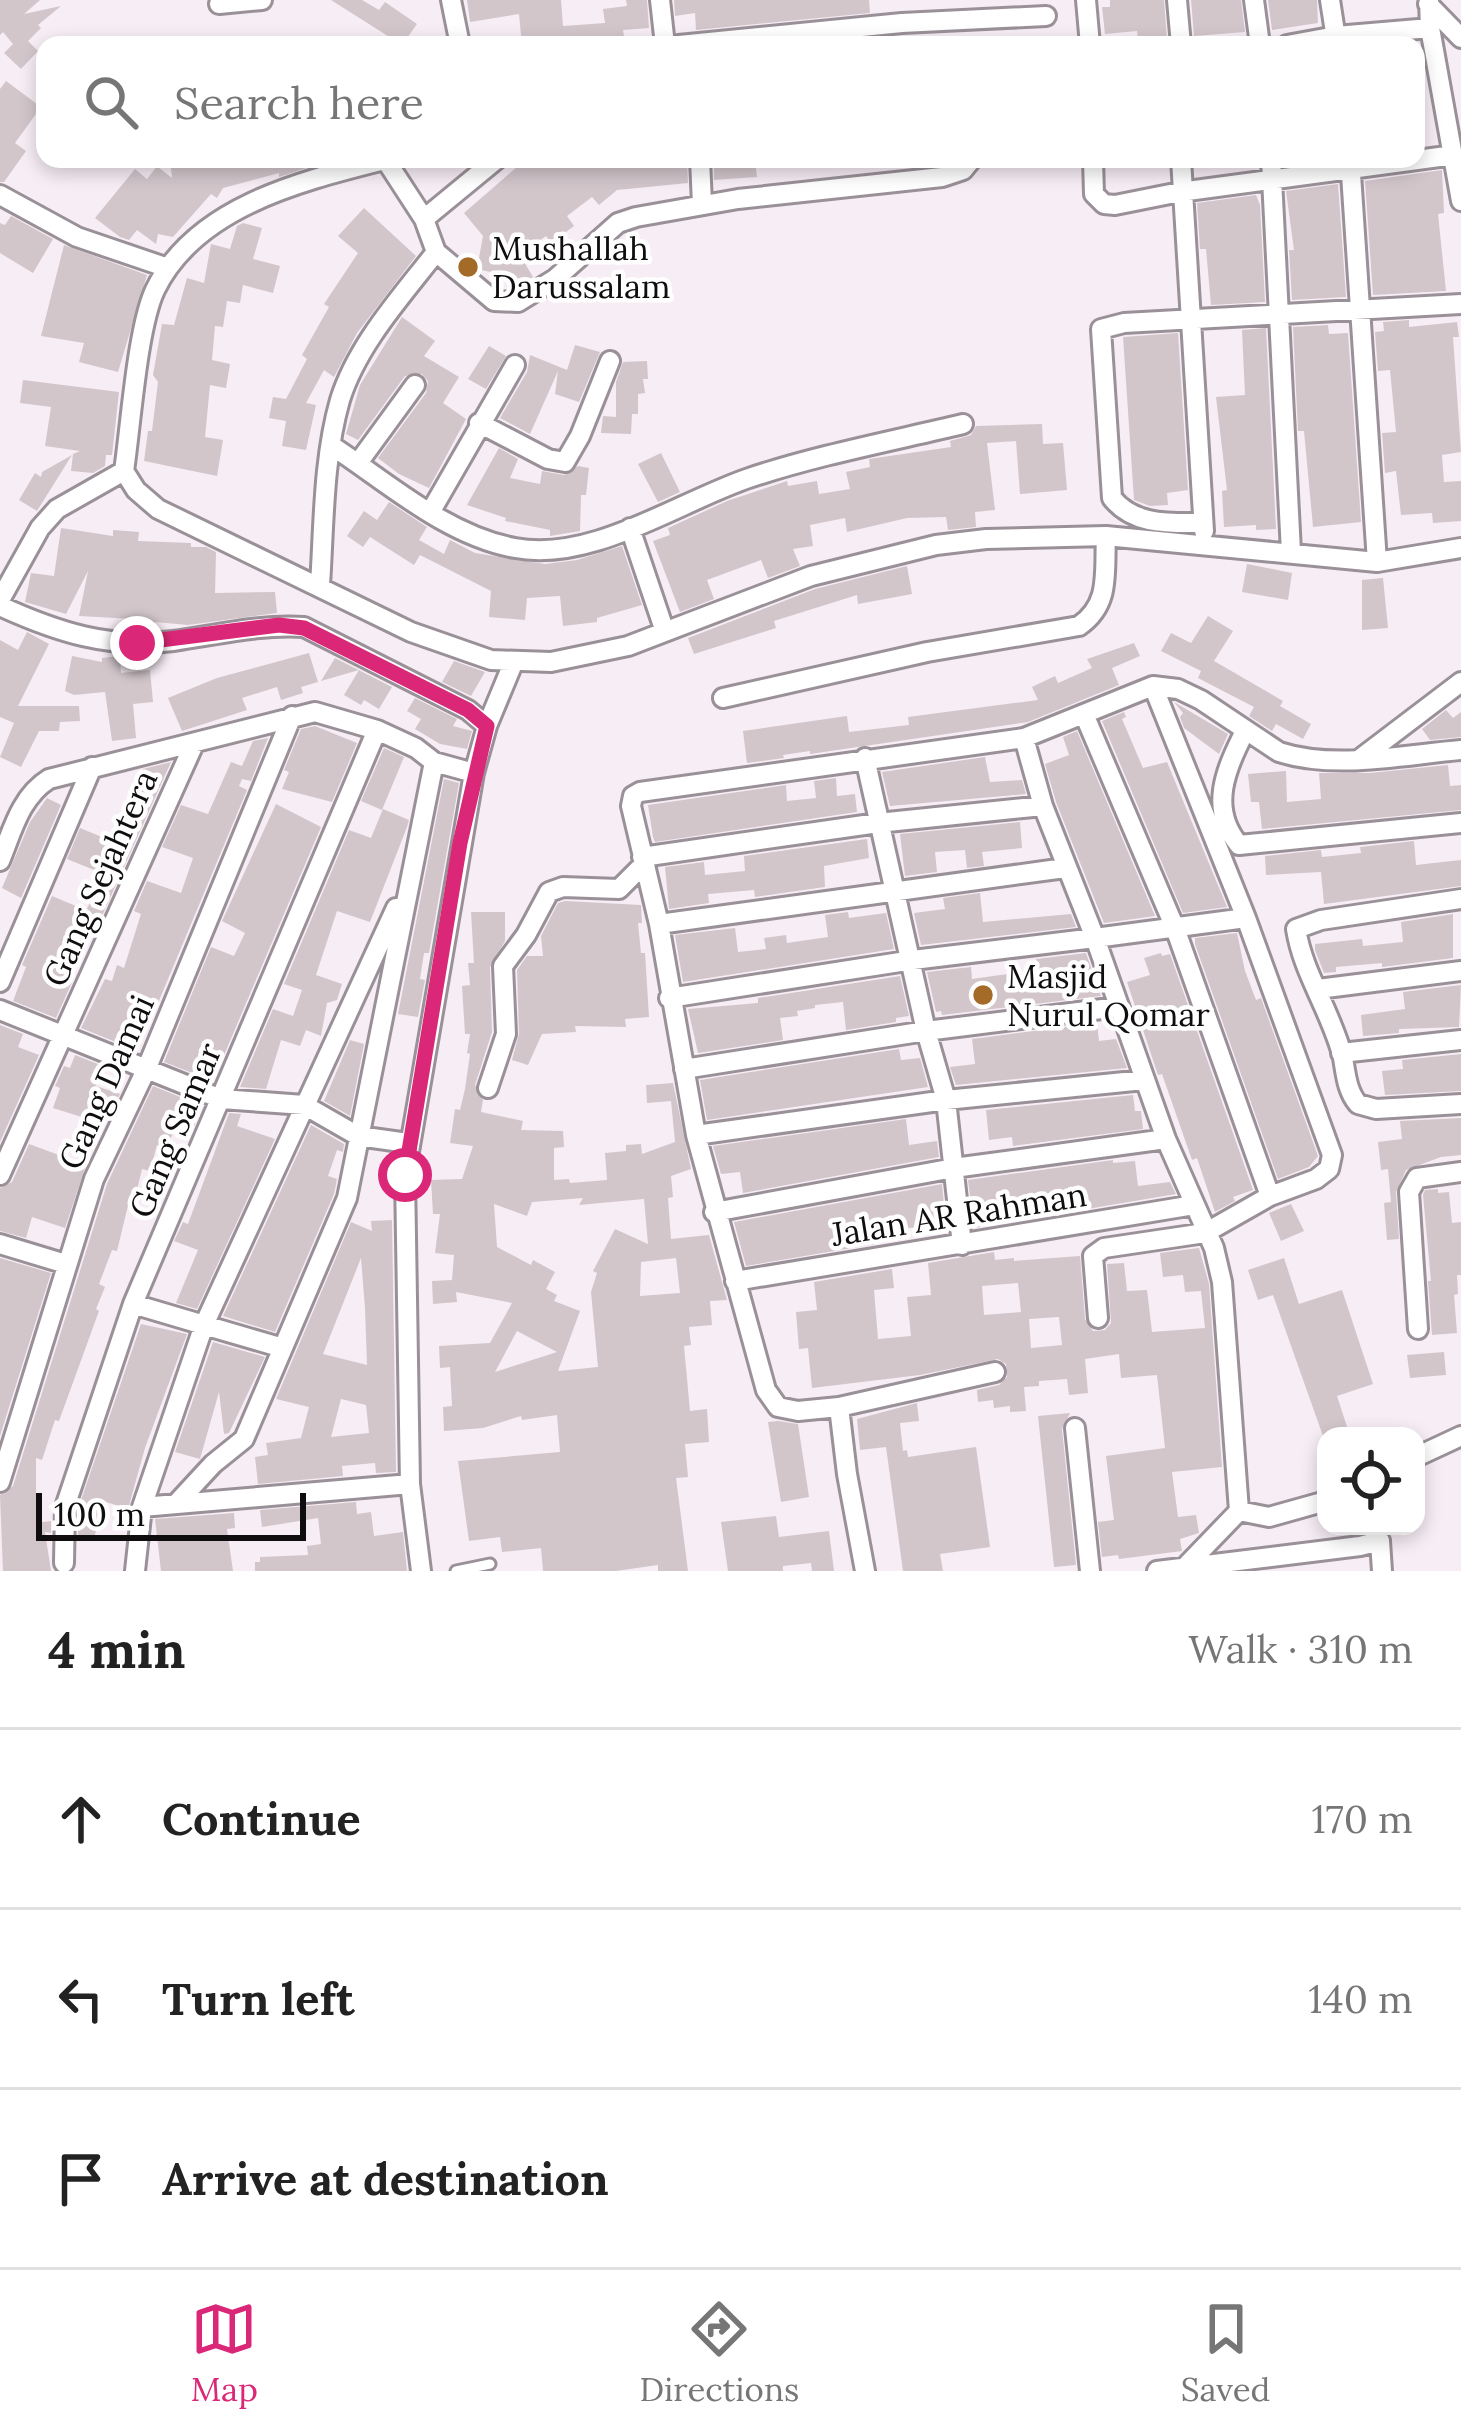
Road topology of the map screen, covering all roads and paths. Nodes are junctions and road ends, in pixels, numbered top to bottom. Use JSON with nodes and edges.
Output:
{"nodes":[{"id":1,"x":262,"y":0,"type":"edge"},
{"id":2,"x":452,"y":0,"type":"edge"},
{"id":3,"x":660,"y":0,"type":"edge"},
{"id":4,"x":899,"y":0,"type":"edge"},
{"id":5,"x":1086,"y":0,"type":"edge"},
{"id":6,"x":1177,"y":0,"type":"edge"},
{"id":7,"x":1254,"y":0,"type":"edge"},
{"id":8,"x":1330,"y":0,"type":"edge"},
{"id":9,"x":1428,"y":2,"type":"edge"},
{"id":10,"x":219,"y":4,"type":"dead end"},
{"id":11,"x":1046,"y":16,"type":"dead end"},
{"id":12,"x":902,"y":23,"type":"junction"},
{"id":13,"x":1430,"y":28,"type":"junction"},
{"id":14,"x":458,"y":36,"type":"edge"},
{"id":15,"x":664,"y":36,"type":"edge"},
{"id":16,"x":770,"y":36,"type":"edge"},
{"id":17,"x":1089,"y":36,"type":"edge"},
{"id":18,"x":1180,"y":36,"type":"edge"},
{"id":19,"x":1259,"y":36,"type":"edge"},
{"id":20,"x":1336,"y":36,"type":"edge"},
{"id":21,"x":1368,"y":36,"type":"edge"},
{"id":22,"x":1461,"y":38,"type":"edge"},
{"id":23,"x":1454,"y":155,"type":"junction"},
{"id":24,"x":1425,"y":158,"type":"edge"},
{"id":25,"x":354,"y":168,"type":"edge"},
{"id":26,"x":393,"y":168,"type":"edge"},
{"id":27,"x":472,"y":168,"type":"edge"},
{"id":28,"x":700,"y":168,"type":"edge"},
{"id":29,"x":965,"y":168,"type":"edge"},
{"id":30,"x":1093,"y":168,"type":"edge"},
{"id":31,"x":1180,"y":168,"type":"edge"},
{"id":32,"x":1350,"y":168,"type":"edge"},
{"id":33,"x":1271,"y":169,"type":"edge"},
{"id":34,"x":1180,"y":192,"type":"junction"},
{"id":35,"x":0,"y":195,"type":"edge"},
{"id":36,"x":1461,"y":201,"type":"edge"},
{"id":37,"x":702,"y":205,"type":"junction"},
{"id":38,"x":424,"y":219,"type":"junction"},
{"id":39,"x":436,"y":252,"type":"junction"},
{"id":40,"x":168,"y":268,"type":"junction"},
{"id":41,"x":1461,"y":304,"type":"edge"},
{"id":42,"x":1363,"y":312,"type":"junction"},
{"id":43,"x":1280,"y":314,"type":"junction"},
{"id":44,"x":1190,"y":320,"type":"junction"},
{"id":45,"x":610,"y":361,"type":"dead end"},
{"id":46,"x":515,"y":365,"type":"dead end"},
{"id":47,"x":415,"y":385,"type":"dead end"},
{"id":48,"x":479,"y":423,"type":"junction"},
{"id":49,"x":963,"y":424,"type":"dead end"},
{"id":50,"x":332,"y":446,"type":"junction"},
{"id":51,"x":358,"y":463,"type":"junction"},
{"id":52,"x":124,"y":471,"type":"junction"},
{"id":53,"x":431,"y":512,"type":"junction"},
{"id":54,"x":1203,"y":523,"type":"junction"},
{"id":55,"x":630,"y":528,"type":"junction"},
{"id":56,"x":1106,"y":536,"type":"junction"},
{"id":57,"x":1207,"y":545,"type":"junction"},
{"id":58,"x":1461,"y":548,"type":"edge"},
{"id":59,"x":1291,"y":552,"type":"junction"},
{"id":60,"x":1377,"y":562,"type":"junction"},
{"id":61,"x":320,"y":586,"type":"junction"},
{"id":62,"x":0,"y":603,"type":"edge"},
{"id":63,"x":665,"y":632,"type":"junction"},
{"id":64,"x":514,"y":661,"type":"junction"},
{"id":65,"x":1461,"y":682,"type":"edge"},
{"id":66,"x":1153,"y":686,"type":"junction"},
{"id":67,"x":723,"y":698,"type":"dead end"},
{"id":68,"x":1084,"y":714,"type":"junction"},
{"id":69,"x":292,"y":716,"type":"junction"},
{"id":70,"x":487,"y":726,"type":"junction"},
{"id":71,"x":377,"y":730,"type":"junction"},
{"id":72,"x":1245,"y":731,"type":"junction"},
{"id":73,"x":1024,"y":738,"type":"junction"},
{"id":74,"x":194,"y":744,"type":"junction"},
{"id":75,"x":1461,"y":750,"type":"edge"},
{"id":76,"x":865,"y":758,"type":"junction"},
{"id":77,"x":1361,"y":758,"type":"junction"},
{"id":78,"x":434,"y":762,"type":"junction"},
{"id":79,"x":92,"y":767,"type":"junction"},
{"id":80,"x":474,"y":773,"type":"junction"},
{"id":81,"x":1043,"y":806,"type":"junction"},
{"id":82,"x":878,"y":824,"type":"junction"},
{"id":83,"x":1461,"y":824,"type":"edge"},
{"id":84,"x":0,"y":861,"type":"edge"},
{"id":85,"x":642,"y":861,"type":"junction"},
{"id":86,"x":1065,"y":868,"type":"junction"},
{"id":87,"x":408,"y":881,"type":"junction"},
{"id":88,"x":895,"y":893,"type":"junction"},
{"id":89,"x":1461,"y":899,"type":"edge"},
{"id":90,"x":1246,"y":918,"type":"junction"},
{"id":91,"x":658,"y":924,"type":"junction"},
{"id":92,"x":1174,"y":928,"type":"junction"},
{"id":93,"x":1094,"y":938,"type":"junction"},
{"id":94,"x":913,"y":960,"type":"junction"},
{"id":95,"x":1461,"y":971,"type":"edge"},
{"id":96,"x":0,"y":982,"type":"edge"},
{"id":97,"x":1318,"y":989,"type":"junction"},
{"id":98,"x":669,"y":998,"type":"junction"},
{"id":99,"x":1118,"y":1007,"type":"junction"},
{"id":100,"x":0,"y":1010,"type":"edge"},
{"id":101,"x":926,"y":1030,"type":"junction"},
{"id":102,"x":61,"y":1036,"type":"junction"},
{"id":103,"x":1461,"y":1040,"type":"edge"},
{"id":104,"x":1341,"y":1053,"type":"junction"},
{"id":105,"x":684,"y":1069,"type":"junction"},
{"id":106,"x":146,"y":1070,"type":"junction"},
{"id":107,"x":1144,"y":1081,"type":"junction"},
{"id":108,"x":488,"y":1088,"type":"dead end"},
{"id":109,"x":220,"y":1099,"type":"junction"},
{"id":110,"x":946,"y":1100,"type":"junction"},
{"id":111,"x":1461,"y":1103,"type":"edge"},
{"id":112,"x":304,"y":1105,"type":"junction"},
{"id":113,"x":696,"y":1135,"type":"junction"},
{"id":114,"x":358,"y":1136,"type":"junction"},
{"id":115,"x":1166,"y":1139,"type":"junction"},
{"id":116,"x":408,"y":1143,"type":"junction"},
{"id":117,"x":954,"y":1168,"type":"junction"},
{"id":118,"x":1461,"y":1172,"type":"edge"},
{"id":119,"x":0,"y":1175,"type":"edge"},
{"id":120,"x":1270,"y":1196,"type":"junction"},
{"id":121,"x":1194,"y":1205,"type":"junction"},
{"id":122,"x":714,"y":1212,"type":"junction"},
{"id":123,"x":1205,"y":1233,"type":"junction"},
{"id":124,"x":0,"y":1244,"type":"edge"},
{"id":125,"x":962,"y":1245,"type":"junction"},
{"id":126,"x":66,"y":1264,"type":"junction"},
{"id":127,"x":735,"y":1281,"type":"junction"},
{"id":128,"x":133,"y":1304,"type":"junction"},
{"id":129,"x":1098,"y":1318,"type":"dead end"},
{"id":130,"x":204,"y":1325,"type":"junction"},
{"id":131,"x":1418,"y":1329,"type":"dead end"},
{"id":132,"x":283,"y":1348,"type":"junction"},
{"id":133,"x":995,"y":1372,"type":"dead end"},
{"id":134,"x":839,"y":1407,"type":"junction"},
{"id":135,"x":1076,"y":1428,"type":"dead end"},
{"id":136,"x":1461,"y":1436,"type":"edge"},
{"id":137,"x":1425,"y":1453,"type":"edge"},
{"id":138,"x":0,"y":1482,"type":"edge"},
{"id":139,"x":410,"y":1484,"type":"junction"},
{"id":140,"x":176,"y":1504,"type":"junction"},
{"id":141,"x":1317,"y":1504,"type":"edge"},
{"id":142,"x":142,"y":1507,"type":"junction"},
{"id":143,"x":1239,"y":1511,"type":"junction"},
{"id":144,"x":64,"y":1564,"type":"dead end"},
{"id":145,"x":490,"y":1564,"type":"dead end"},
{"id":146,"x":1186,"y":1566,"type":"junction"},
{"id":147,"x":135,"y":1571,"type":"edge"},
{"id":148,"x":421,"y":1571,"type":"edge"},
{"id":149,"x":455,"y":1571,"type":"edge"},
{"id":150,"x":865,"y":1571,"type":"edge"},
{"id":151,"x":1090,"y":1571,"type":"edge"},
{"id":152,"x":1157,"y":1571,"type":"edge"},
{"id":153,"x":1382,"y":1571,"type":"edge"}],
"edges":[{"from":1,"to":10,"type":"street"},
{"from":2,"to":14,"type":"street"},
{"from":3,"to":15,"type":"street"},
{"from":4,"to":12,"type":"street"},
{"from":5,"to":17,"type":"street"},
{"from":6,"to":18,"type":"street"},
{"from":7,"to":19,"type":"street"},
{"from":8,"to":20,"type":"street"},
{"from":9,"to":13,"type":"street"},
{"from":9,"to":22,"type":"street"},
{"from":11,"to":12,"type":"street"},
{"from":12,"to":16,"type":"street"},
{"from":13,"to":21,"type":"street"},
{"from":13,"to":23,"type":"street"},
{"from":23,"to":24,"type":"street"},
{"from":23,"to":36,"type":"street"},
{"from":25,"to":40,"type":"street"},
{"from":26,"to":38,"type":"street"},
{"from":27,"to":38,"type":"street"},
{"from":28,"to":37,"type":"street"},
{"from":29,"to":37,"type":"street"},
{"from":30,"to":34,"type":"street"},
{"from":31,"to":34,"type":"street"},
{"from":32,"to":42,"type":"street"},
{"from":33,"to":34,"type":"street"},
{"from":33,"to":43,"type":"street"},
{"from":34,"to":44,"type":"street"},
{"from":35,"to":40,"type":"street"},
{"from":37,"to":39,"type":"street"},
{"from":38,"to":39,"type":"street"},
{"from":39,"to":50,"type":"street"},
{"from":40,"to":52,"type":"street"},
{"from":41,"to":42,"type":"street"},
{"from":42,"to":43,"type":"street"},
{"from":42,"to":60,"type":"street"},
{"from":43,"to":44,"type":"street"},
{"from":43,"to":59,"type":"street"},
{"from":44,"to":54,"type":"street"},
{"from":44,"to":54,"type":"street"},
{"from":45,"to":48,"type":"street"},
{"from":46,"to":48,"type":"street"},
{"from":47,"to":51,"type":"street"},
{"from":48,"to":53,"type":"street"},
{"from":49,"to":55,"type":"street"},
{"from":50,"to":51,"type":"street"},
{"from":50,"to":61,"type":"street"},
{"from":51,"to":53,"type":"street"},
{"from":52,"to":61,"type":"street"},
{"from":52,"to":62,"type":"street"},
{"from":53,"to":55,"type":"street"},
{"from":54,"to":57,"type":"street"},
{"from":55,"to":63,"type":"street"},
{"from":56,"to":57,"type":"street"},
{"from":56,"to":63,"type":"street"},
{"from":56,"to":67,"type":"street"},
{"from":57,"to":59,"type":"street"},
{"from":58,"to":60,"type":"street"},
{"from":59,"to":60,"type":"street"},
{"from":61,"to":64,"type":"street"},
{"from":62,"to":70,"type":"street"},
{"from":63,"to":64,"type":"street"},
{"from":64,"to":70,"type":"street"},
{"from":65,"to":77,"type":"street"},
{"from":66,"to":68,"type":"street"},
{"from":66,"to":72,"type":"street"},
{"from":66,"to":90,"type":"street"},
{"from":68,"to":73,"type":"street"},
{"from":68,"to":92,"type":"street"},
{"from":69,"to":71,"type":"street"},
{"from":69,"to":74,"type":"street"},
{"from":69,"to":106,"type":"street","name":"Gang Damai"},
{"from":70,"to":80,"type":"street"},
{"from":71,"to":78,"type":"street"},
{"from":71,"to":109,"type":"street","name":"Gang Samar"},
{"from":72,"to":77,"type":"street"},
{"from":72,"to":83,"type":"street"},
{"from":73,"to":76,"type":"street"},
{"from":73,"to":81,"type":"street"},
{"from":74,"to":79,"type":"street"},
{"from":74,"to":102,"type":"street","name":"Gang Sejahtera"},
{"from":75,"to":77,"type":"street"},
{"from":76,"to":82,"type":"street"},
{"from":76,"to":85,"type":"street"},
{"from":78,"to":80,"type":"street"},
{"from":78,"to":87,"type":"street"},
{"from":79,"to":84,"type":"street"},
{"from":79,"to":96,"type":"street"},
{"from":80,"to":116,"type":"street"},
{"from":81,"to":82,"type":"street"},
{"from":81,"to":86,"type":"street"},
{"from":82,"to":85,"type":"street"},
{"from":82,"to":88,"type":"street"},
{"from":85,"to":91,"type":"street"},
{"from":85,"to":108,"type":"street"},
{"from":86,"to":88,"type":"street"},
{"from":86,"to":93,"type":"street"},
{"from":87,"to":112,"type":"street"},
{"from":87,"to":114,"type":"street"},
{"from":88,"to":91,"type":"street"},
{"from":88,"to":94,"type":"street"},
{"from":89,"to":97,"type":"street"},
{"from":90,"to":92,"type":"street"},
{"from":90,"to":120,"type":"street"},
{"from":91,"to":98,"type":"street"},
{"from":92,"to":93,"type":"street"},
{"from":92,"to":120,"type":"street"},
{"from":93,"to":94,"type":"street"},
{"from":93,"to":99,"type":"street"},
{"from":94,"to":98,"type":"street"},
{"from":94,"to":101,"type":"street"},
{"from":95,"to":97,"type":"street"},
{"from":97,"to":104,"type":"street"},
{"from":98,"to":105,"type":"street"},
{"from":99,"to":101,"type":"street"},
{"from":99,"to":107,"type":"street"},
{"from":100,"to":102,"type":"street"},
{"from":101,"to":105,"type":"street"},
{"from":101,"to":110,"type":"street"},
{"from":102,"to":106,"type":"street"},
{"from":102,"to":119,"type":"street","name":"Gang Sejahtera"},
{"from":103,"to":104,"type":"street"},
{"from":104,"to":111,"type":"street"},
{"from":105,"to":113,"type":"street"},
{"from":106,"to":109,"type":"street"},
{"from":106,"to":126,"type":"street","name":"Gang Damai"},
{"from":107,"to":110,"type":"street"},
{"from":107,"to":115,"type":"street"},
{"from":109,"to":112,"type":"street"},
{"from":109,"to":128,"type":"street","name":"Gang Samar"},
{"from":110,"to":113,"type":"street"},
{"from":110,"to":117,"type":"street"},
{"from":112,"to":114,"type":"street"},
{"from":112,"to":130,"type":"street"},
{"from":113,"to":122,"type":"street"},
{"from":114,"to":116,"type":"street"},
{"from":114,"to":132,"type":"street"},
{"from":115,"to":117,"type":"street"},
{"from":115,"to":121,"type":"street"},
{"from":116,"to":139,"type":"street"},
{"from":117,"to":122,"type":"street"},
{"from":117,"to":125,"type":"street"},
{"from":118,"to":131,"type":"street"},
{"from":120,"to":123,"type":"street"},
{"from":121,"to":123,"type":"street"},
{"from":121,"to":125,"type":"street","name":"Jalan AR Rahman"},
{"from":122,"to":127,"type":"street"},
{"from":123,"to":129,"type":"street"},
{"from":123,"to":143,"type":"street"},
{"from":124,"to":126,"type":"street"},
{"from":125,"to":127,"type":"street","name":"Jalan AR Rahman"},
{"from":126,"to":138,"type":"street","name":"Gang Damai"},
{"from":127,"to":134,"type":"street"},
{"from":128,"to":130,"type":"street"},
{"from":128,"to":144,"type":"street","name":"Gang Samar"},
{"from":130,"to":132,"type":"street"},
{"from":130,"to":142,"type":"street"},
{"from":132,"to":140,"type":"street"},
{"from":133,"to":134,"type":"street"},
{"from":134,"to":150,"type":"street"},
{"from":135,"to":151,"type":"street"},
{"from":136,"to":137,"type":"street"},
{"from":139,"to":140,"type":"street"},
{"from":139,"to":148,"type":"street"},
{"from":140,"to":142,"type":"street"},
{"from":141,"to":143,"type":"street"},
{"from":142,"to":147,"type":"street"},
{"from":143,"to":146,"type":"street"},
{"from":145,"to":149,"type":"lane"},
{"from":146,"to":152,"type":"street"},
{"from":146,"to":153,"type":"street"}]}
